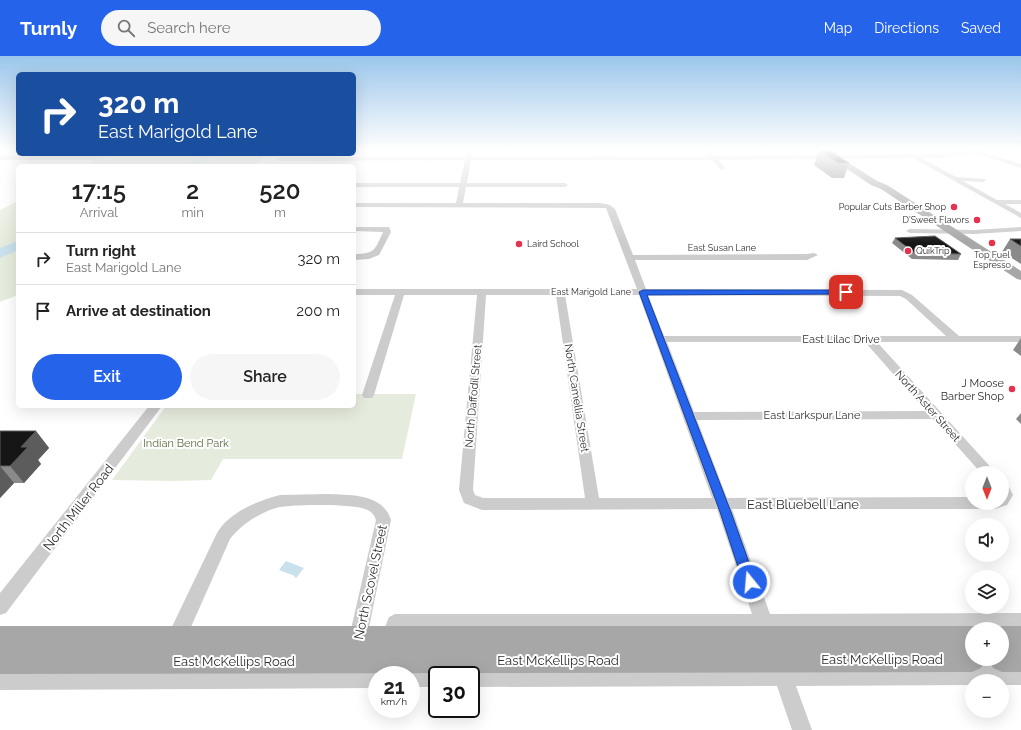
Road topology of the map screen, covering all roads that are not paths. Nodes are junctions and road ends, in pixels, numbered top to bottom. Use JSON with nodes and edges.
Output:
{"nodes":[{"id":1,"x":464,"y":180,"type":"edge"},
{"id":2,"x":870,"y":180,"type":"edge"},
{"id":3,"x":959,"y":180,"type":"edge"},
{"id":4,"x":874,"y":183,"type":"junction"},
{"id":5,"x":356,"y":185,"type":"edge"},
{"id":6,"x":463,"y":185,"type":"junction"},
{"id":7,"x":565,"y":185,"type":"dead end"},
{"id":8,"x":996,"y":202,"type":"junction"},
{"id":9,"x":1021,"y":202,"type":"edge"},
{"id":10,"x":356,"y":205,"type":"edge"},
{"id":11,"x":459,"y":205,"type":"junction"},
{"id":12,"x":1021,"y":216,"type":"edge"},
{"id":13,"x":356,"y":229,"type":"edge"},
{"id":14,"x":1021,"y":229,"type":"edge"},
{"id":15,"x":910,"y":231,"type":"dead end"},
{"id":16,"x":941,"y":232,"type":"junction"},
{"id":17,"x":953,"y":232,"type":"junction"},
{"id":18,"x":814,"y":254,"type":"dead end"},
{"id":19,"x":356,"y":257,"type":"edge"},
{"id":20,"x":629,"y":258,"type":"junction"},
{"id":21,"x":1021,"y":276,"type":"edge"},
{"id":22,"x":1021,"y":285,"type":"edge"},
{"id":23,"x":356,"y":292,"type":"edge"},
{"id":24,"x":400,"y":292,"type":"junction"},
{"id":25,"x":482,"y":292,"type":"junction"},
{"id":26,"x":560,"y":292,"type":"junction"},
{"id":27,"x":643,"y":292,"type":"junction"},
{"id":28,"x":661,"y":338,"type":"junction"},
{"id":29,"x":955,"y":338,"type":"junction"},
{"id":30,"x":1021,"y":338,"type":"edge"},
{"id":31,"x":868,"y":339,"type":"junction"},
{"id":32,"x":368,"y":395,"type":"dead end"},
{"id":33,"x":154,"y":408,"type":"edge"},
{"id":34,"x":936,"y":415,"type":"junction"},
{"id":35,"x":689,"y":416,"type":"junction"},
{"id":36,"x":983,"y":466,"type":"edge"},
{"id":37,"x":469,"y":499,"type":"joint"},
{"id":38,"x":965,"y":499,"type":"edge"},
{"id":39,"x":593,"y":504,"type":"junction"},
{"id":40,"x":722,"y":504,"type":"junction"},
{"id":41,"x":0,"y":607,"type":"edge"},
{"id":42,"x":1021,"y":622,"type":"edge"},
{"id":43,"x":0,"y":638,"type":"edge"},
{"id":44,"x":965,"y":638,"type":"edge"},
{"id":45,"x":1009,"y":638,"type":"edge"},
{"id":46,"x":1021,"y":638,"type":"edge"},
{"id":47,"x":176,"y":639,"type":"junction"},
{"id":48,"x":773,"y":649,"type":"junction"},
{"id":49,"x":355,"y":650,"type":"junction"},
{"id":50,"x":965,"y":659,"type":"edge"},
{"id":51,"x":1009,"y":659,"type":"edge"},
{"id":52,"x":1021,"y":659,"type":"edge"},
{"id":53,"x":0,"y":661,"type":"edge"},
{"id":54,"x":1021,"y":675,"type":"edge"},
{"id":55,"x":480,"y":676,"type":"edge"},
{"id":56,"x":368,"y":678,"type":"edge"},
{"id":57,"x":0,"y":680,"type":"edge"},
{"id":58,"x":802,"y":730,"type":"edge"}],
"edges":[{"from":1,"to":6,"type":"street"},
{"from":2,"to":4,"type":"main road"},
{"from":3,"to":8,"type":"street"},
{"from":4,"to":16,"type":"main road"},
{"from":4,"to":17,"type":"main road"},
{"from":5,"to":6,"type":"street"},
{"from":6,"to":7,"type":"street"},
{"from":6,"to":11,"type":"street"},
{"from":8,"to":9,"type":"street"},
{"from":8,"to":12,"type":"street"},
{"from":10,"to":11,"type":"street"},
{"from":11,"to":20,"type":"street"},
{"from":13,"to":19,"type":"street"},
{"from":14,"to":17,"type":"street"},
{"from":15,"to":16,"type":"street"},
{"from":16,"to":17,"type":"street"},
{"from":16,"to":22,"type":"main road"},
{"from":17,"to":21,"type":"main road"},
{"from":18,"to":20,"type":"street","name":"East Susan Lane"},
{"from":20,"to":27,"type":"street"},
{"from":23,"to":24,"type":"street","name":"East Marigold Lane"},
{"from":24,"to":25,"type":"street","name":"East Marigold Lane"},
{"from":24,"to":32,"type":"street"},
{"from":25,"to":26,"type":"street","name":"East Marigold Lane"},
{"from":25,"to":37,"type":"street","name":"North Daffodil Street"},
{"from":26,"to":27,"type":"street","name":"East Marigold Lane"},
{"from":26,"to":39,"type":"street","name":"North Camellia Street"},
{"from":27,"to":28,"type":"street"},
{"from":27,"to":29,"type":"street","name":"East Marigold Lane"},
{"from":28,"to":31,"type":"street","name":"East Lilac Drive"},
{"from":28,"to":35,"type":"street"},
{"from":29,"to":30,"type":"street","name":"East Lilac Drive"},
{"from":29,"to":31,"type":"street","name":"East Lilac Drive"},
{"from":31,"to":34,"type":"street","name":"North Aster Street"},
{"from":33,"to":41,"type":"street","name":"North Miller Road"},
{"from":34,"to":35,"type":"street","name":"East Larkspur Lane"},
{"from":34,"to":36,"type":"street","name":"North Aster Street"},
{"from":35,"to":40,"type":"street"},
{"from":37,"to":39,"type":"street","name":"East Bluebell Lane"},
{"from":38,"to":40,"type":"street","name":"East Bluebell Lane"},
{"from":39,"to":40,"type":"street","name":"East Bluebell Lane"},
{"from":40,"to":48,"type":"street"},
{"from":42,"to":48,"type":"street","name":"East McKellips Road"},
{"from":43,"to":47,"type":"main road","name":"East McKellips Road"},
{"from":44,"to":48,"type":"main road","name":"East McKellips Road"},
{"from":45,"to":46,"type":"main road"},
{"from":47,"to":49,"type":"main road","name":"East McKellips Road"},
{"from":47,"to":49,"type":"street","name":"North Scovel Street"},
{"from":48,"to":49,"type":"main road","name":"East McKellips Road"},
{"from":48,"to":49,"type":"main road","name":"East McKellips Road"},
{"from":48,"to":50,"type":"main road","name":"East McKellips Road"},
{"from":48,"to":54,"type":"street","name":"East McKellips Road"},
{"from":48,"to":55,"type":"street","name":"East McKellips Road"},
{"from":48,"to":58,"type":"street"},
{"from":49,"to":53,"type":"main road","name":"East McKellips Road"},
{"from":51,"to":52,"type":"main road"},
{"from":56,"to":57,"type":"street","name":"East McKellips Road"}]}
